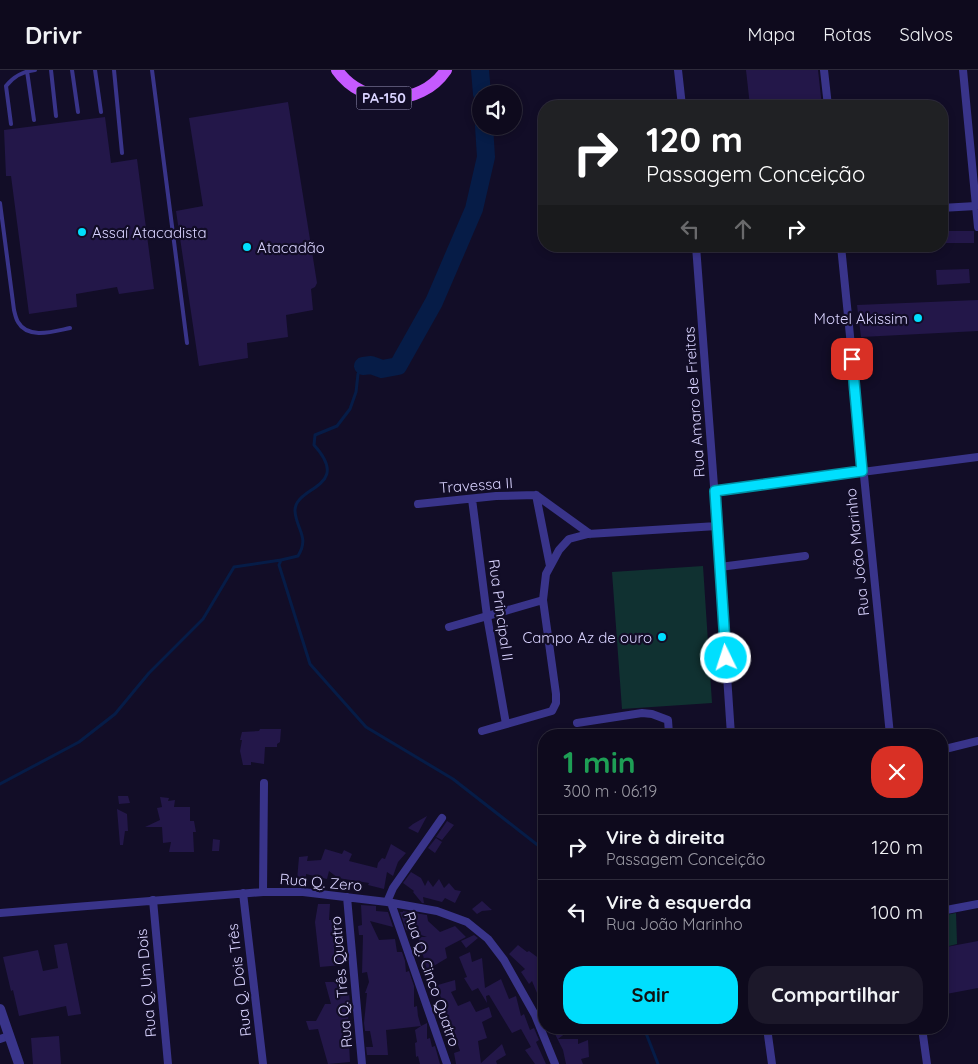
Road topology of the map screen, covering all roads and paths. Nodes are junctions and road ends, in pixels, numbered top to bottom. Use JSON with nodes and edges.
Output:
{"nodes":[{"id":1,"x":34,"y":70,"type":"edge"},
{"id":2,"x":51,"y":70,"type":"edge"},
{"id":3,"x":72,"y":70,"type":"edge"},
{"id":4,"x":95,"y":70,"type":"edge"},
{"id":5,"x":114,"y":70,"type":"edge"},
{"id":6,"x":152,"y":70,"type":"edge"},
{"id":7,"x":337,"y":70,"type":"edge"},
{"id":8,"x":446,"y":70,"type":"edge"},
{"id":9,"x":678,"y":70,"type":"edge"},
{"id":10,"x":824,"y":70,"type":"edge"},
{"id":11,"x":964,"y":70,"type":"edge"},
{"id":12,"x":27,"y":71,"type":"edge"},
{"id":13,"x":681,"y":100,"type":"edge"},
{"id":14,"x":827,"y":100,"type":"edge"},
{"id":15,"x":78,"y":112,"type":"dead end"},
{"id":16,"x":101,"y":112,"type":"dead end"},
{"id":17,"x":56,"y":116,"type":"dead end"},
{"id":18,"x":34,"y":120,"type":"dead end"},
{"id":19,"x":11,"y":124,"type":"dead end"},
{"id":20,"x":122,"y":153,"type":"dead end"},
{"id":21,"x":0,"y":203,"type":"edge"},
{"id":22,"x":976,"y":206,"type":"junction"},
{"id":23,"x":948,"y":208,"type":"edge"},
{"id":24,"x":978,"y":227,"type":"edge"},
{"id":25,"x":696,"y":252,"type":"edge"},
{"id":26,"x":842,"y":252,"type":"edge"},
{"id":27,"x":70,"y":328,"type":"dead end"},
{"id":28,"x":187,"y":343,"type":"dead end"},
{"id":29,"x":978,"y":457,"type":"edge"},
{"id":30,"x":862,"y":471,"type":"junction"},
{"id":31,"x":715,"y":491,"type":"junction"},
{"id":32,"x":536,"y":495,"type":"junction"},
{"id":33,"x":472,"y":499,"type":"junction"},
{"id":34,"x":418,"y":504,"type":"dead end"},
{"id":35,"x":718,"y":526,"type":"junction"},
{"id":36,"x":590,"y":534,"type":"junction"},
{"id":37,"x":805,"y":556,"type":"dead end"},
{"id":38,"x":550,"y":566,"type":"junction"},
{"id":39,"x":720,"y":567,"type":"junction"},
{"id":40,"x":543,"y":600,"type":"junction"},
{"id":41,"x":487,"y":616,"type":"junction"},
{"id":42,"x":449,"y":627,"type":"dead end"},
{"id":43,"x":577,"y":723,"type":"dead end"},
{"id":44,"x":506,"y":724,"type":"junction"},
{"id":45,"x":668,"y":729,"type":"edge"},
{"id":46,"x":730,"y":729,"type":"edge"},
{"id":47,"x":889,"y":729,"type":"edge"},
{"id":48,"x":482,"y":731,"type":"dead end"},
{"id":49,"x":978,"y":741,"type":"edge"},
{"id":50,"x":948,"y":748,"type":"edge"},
{"id":51,"x":264,"y":783,"type":"dead end"},
{"id":52,"x":442,"y":818,"type":"dead end"},
{"id":53,"x":263,"y":892,"type":"junction"},
{"id":54,"x":243,"y":893,"type":"junction"},
{"id":55,"x":347,"y":897,"type":"junction"},
{"id":56,"x":153,"y":900,"type":"junction"},
{"id":57,"x":389,"y":902,"type":"junction"},
{"id":58,"x":978,"y":904,"type":"edge"},
{"id":59,"x":948,"y":910,"type":"edge"},
{"id":60,"x":0,"y":913,"type":"edge"},
{"id":61,"x":0,"y":1009,"type":"edge"},
{"id":62,"x":538,"y":1022,"type":"edge"},
{"id":63,"x":543,"y":1034,"type":"edge"},
{"id":64,"x":768,"y":1034,"type":"edge"},
{"id":65,"x":923,"y":1034,"type":"edge"},
{"id":66,"x":4,"y":1037,"type":"edge"},
{"id":67,"x":19,"y":1064,"type":"edge"},
{"id":68,"x":168,"y":1064,"type":"edge"},
{"id":69,"x":262,"y":1064,"type":"edge"},
{"id":70,"x":362,"y":1064,"type":"edge"},
{"id":71,"x":447,"y":1064,"type":"edge"},
{"id":72,"x":555,"y":1064,"type":"edge"},
{"id":73,"x":772,"y":1064,"type":"edge"},
{"id":74,"x":927,"y":1064,"type":"edge"}],
"edges":[{"from":1,"to":12,"type":"lane"},
{"from":2,"to":17,"type":"lane"},
{"from":3,"to":15,"type":"lane"},
{"from":4,"to":16,"type":"lane"},
{"from":5,"to":20,"type":"lane"},
{"from":6,"to":28,"type":"lane"},
{"from":7,"to":8,"type":"main road","number":"PA-150"},
{"from":9,"to":13,"type":"street"},
{"from":10,"to":14,"type":"street"},
{"from":11,"to":22,"type":"street"},
{"from":12,"to":18,"type":"lane"},
{"from":12,"to":19,"type":"lane"},
{"from":21,"to":27,"type":"lane"},
{"from":22,"to":23,"type":"street"},
{"from":22,"to":24,"type":"street"},
{"from":25,"to":31,"type":"street","name":"Rua Amaro de Freitas"},
{"from":26,"to":30,"type":"street","name":"Rua João Marinho"},
{"from":29,"to":30,"type":"street"},
{"from":30,"to":31,"type":"street"},
{"from":30,"to":47,"type":"street","name":"Rua João Marinho"},
{"from":31,"to":35,"type":"street","name":"Rua Amaro de Freitas"},
{"from":32,"to":33,"type":"street","name":"Travessa II"},
{"from":32,"to":36,"type":"street"},
{"from":32,"to":38,"type":"street"},
{"from":33,"to":34,"type":"street","name":"Travessa II"},
{"from":33,"to":41,"type":"street","name":"Rua Principal II"},
{"from":35,"to":36,"type":"street"},
{"from":35,"to":39,"type":"street","name":"Rua Amaro de Freitas"},
{"from":36,"to":38,"type":"street"},
{"from":37,"to":39,"type":"street"},
{"from":38,"to":40,"type":"street"},
{"from":39,"to":46,"type":"street","name":"Rua Amaro de Freitas"},
{"from":40,"to":41,"type":"street"},
{"from":40,"to":44,"type":"street"},
{"from":41,"to":42,"type":"street"},
{"from":41,"to":44,"type":"street","name":"Rua Principal II"},
{"from":43,"to":45,"type":"street"},
{"from":44,"to":48,"type":"street"},
{"from":49,"to":50,"type":"street"},
{"from":51,"to":53,"type":"street"},
{"from":52,"to":57,"type":"street"},
{"from":53,"to":54,"type":"street","name":"Rua Q. Zero"},
{"from":53,"to":55,"type":"street","name":"Rua Q. Zero"},
{"from":54,"to":56,"type":"street","name":"Rua Q. Zero"},
{"from":54,"to":69,"type":"street","name":"Rua Q. Dois Três"},
{"from":55,"to":57,"type":"street","name":"Rua Q. Zero"},
{"from":55,"to":70,"type":"street","name":"Rua Q. Três Quatro"},
{"from":56,"to":60,"type":"street","name":"Rua Q. Zero"},
{"from":56,"to":68,"type":"street","name":"Rua Q. Um Dois"},
{"from":57,"to":62,"type":"street","name":"Rua Q. Zero"},
{"from":57,"to":71,"type":"street","name":"Rua Q. Cinco Quatro"},
{"from":58,"to":59,"type":"street"},
{"from":61,"to":66,"type":"street"},
{"from":63,"to":72,"type":"street","name":"Rua Q. Zero"},
{"from":64,"to":73,"type":"street"},
{"from":65,"to":74,"type":"street"},
{"from":66,"to":67,"type":"street"}]}
